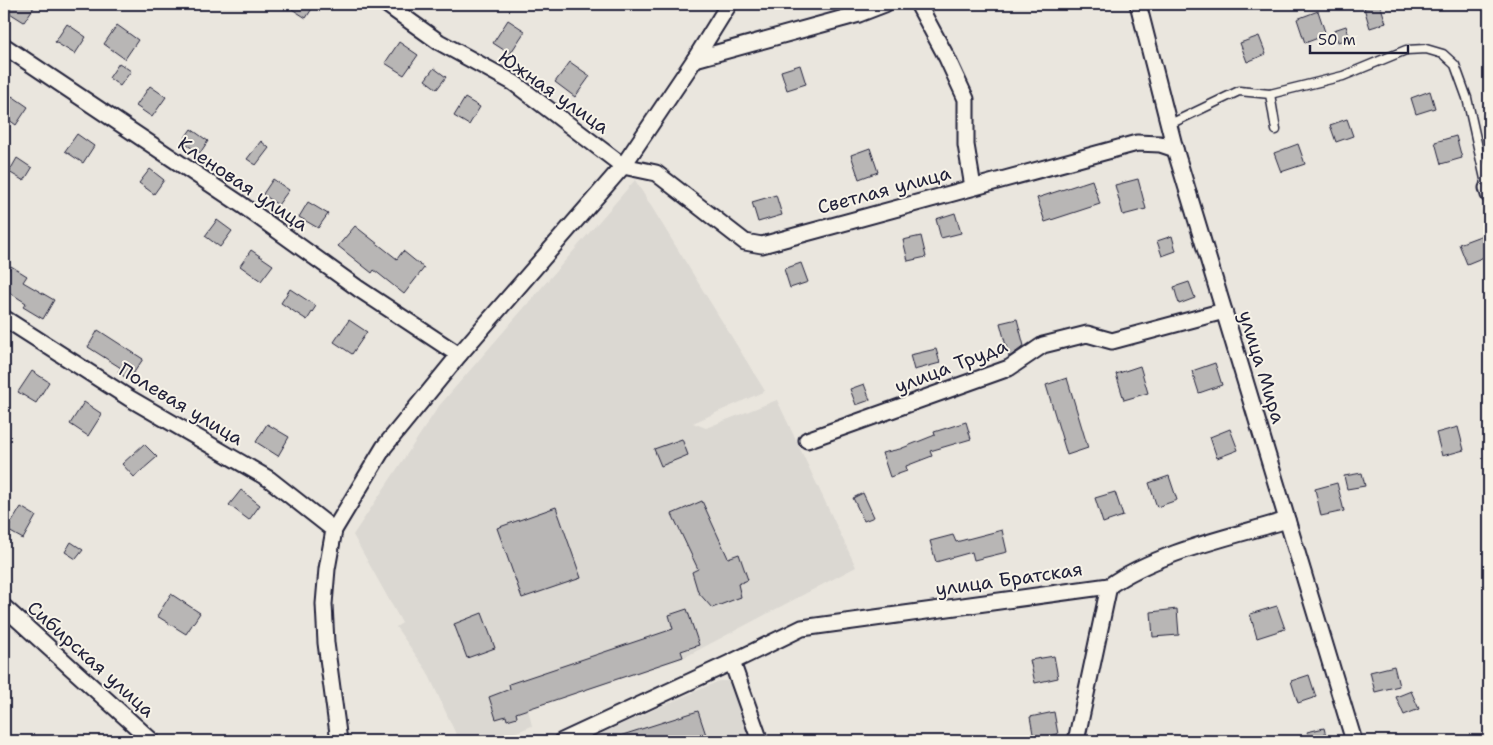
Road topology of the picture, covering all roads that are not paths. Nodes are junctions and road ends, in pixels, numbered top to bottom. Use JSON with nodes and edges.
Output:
{"nodes":[{"id":1,"x":386,"y":4,"type":"edge"},
{"id":2,"x":730,"y":4,"type":"edge"},
{"id":3,"x":885,"y":4,"type":"edge"},
{"id":4,"x":918,"y":4,"type":"edge"},
{"id":5,"x":1138,"y":4,"type":"edge"},
{"id":6,"x":4,"y":46,"type":"edge"},
{"id":7,"x":695,"y":59,"type":"junction"},
{"id":8,"x":1270,"y":94,"type":"junction"},
{"id":9,"x":1168,"y":124,"type":"junction"},
{"id":10,"x":1276,"y":130,"type":"dead end"},
{"id":11,"x":1175,"y":149,"type":"junction"},
{"id":12,"x":623,"y":166,"type":"junction"},
{"id":13,"x":973,"y":187,"type":"junction"},
{"id":14,"x":1488,"y":192,"type":"edge"},
{"id":15,"x":1224,"y":311,"type":"junction"},
{"id":16,"x":4,"y":318,"type":"edge"},
{"id":17,"x":459,"y":356,"type":"junction"},
{"id":18,"x":807,"y":440,"type":"dead end"},
{"id":19,"x":1287,"y":520,"type":"junction"},
{"id":20,"x":334,"y":530,"type":"junction"},
{"id":21,"x":1109,"y":586,"type":"junction"},
{"id":22,"x":4,"y":607,"type":"edge"},
{"id":23,"x":732,"y":662,"type":"junction"},
{"id":24,"x":152,"y":741,"type":"edge"},
{"id":25,"x":339,"y":741,"type":"edge"},
{"id":26,"x":562,"y":741,"type":"edge"},
{"id":27,"x":760,"y":741,"type":"edge"},
{"id":28,"x":1076,"y":741,"type":"edge"},
{"id":29,"x":1354,"y":741,"type":"edge"}],
"edges":[{"from":1,"to":12,"type":"street","name":"Южная улица"},
{"from":2,"to":7,"type":"street"},
{"from":3,"to":7,"type":"street"},
{"from":4,"to":13,"type":"street"},
{"from":5,"to":9,"type":"street","name":"улица Мира"},
{"from":6,"to":17,"type":"street","name":"Кленовая улица"},
{"from":7,"to":12,"type":"street"},
{"from":8,"to":9,"type":"lane"},
{"from":8,"to":10,"type":"lane"},
{"from":8,"to":14,"type":"lane"},
{"from":9,"to":11,"type":"street","name":"улица Мира"},
{"from":11,"to":13,"type":"street","name":"Светлая улица"},
{"from":11,"to":15,"type":"street","name":"улица Мира"},
{"from":12,"to":13,"type":"street","name":"Светлая улица"},
{"from":12,"to":17,"type":"street"},
{"from":15,"to":18,"type":"street","name":"улица Труда"},
{"from":15,"to":19,"type":"street","name":"улица Мира"},
{"from":16,"to":20,"type":"street","name":"Полевая улица"},
{"from":17,"to":20,"type":"street"},
{"from":19,"to":21,"type":"street","name":"улица Братская"},
{"from":19,"to":29,"type":"street","name":"улица Мира"},
{"from":20,"to":25,"type":"street"},
{"from":21,"to":23,"type":"street","name":"улица Братская"},
{"from":21,"to":28,"type":"street"},
{"from":22,"to":24,"type":"street","name":"Сибирская улица"},
{"from":23,"to":26,"type":"street","name":"улица Братская"},
{"from":23,"to":27,"type":"street"}]}
